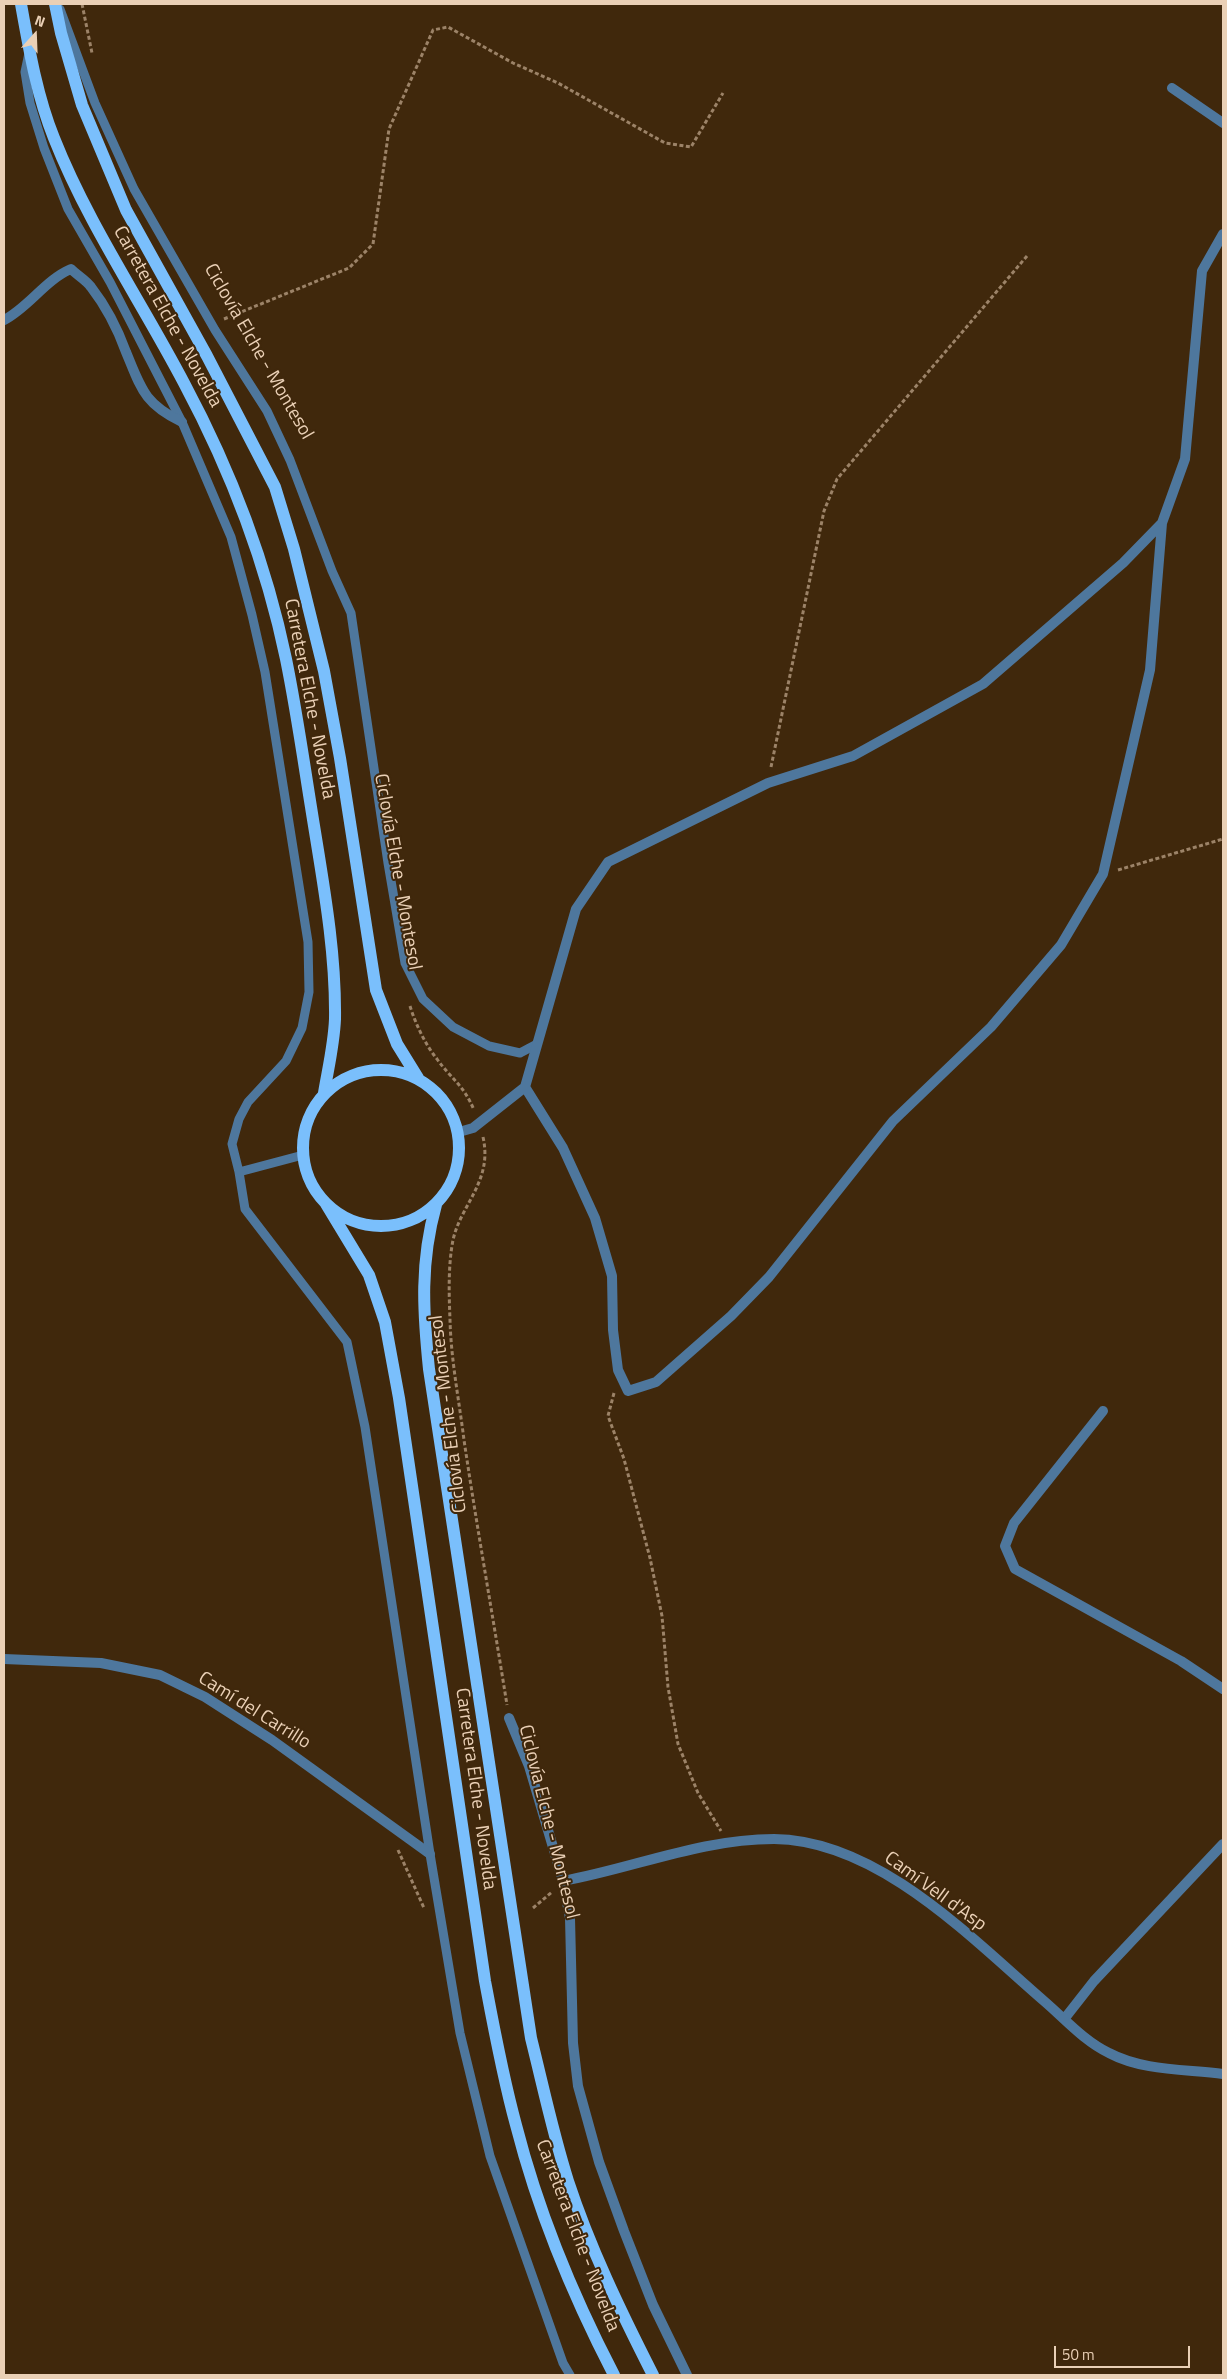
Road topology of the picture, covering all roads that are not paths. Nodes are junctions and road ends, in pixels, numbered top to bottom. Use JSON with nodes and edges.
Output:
{"nodes":[{"id":1,"x":21,"y":4,"type":"edge"},
{"id":2,"x":56,"y":4,"type":"edge"},
{"id":3,"x":29,"y":51,"type":"junction"},
{"id":4,"x":1172,"y":88,"type":"dead end"},
{"id":5,"x":1223,"y":123,"type":"edge"},
{"id":6,"x":1223,"y":234,"type":"edge"},
{"id":7,"x":1219,"y":248,"type":"edge"},
{"id":8,"x":4,"y":320,"type":"edge"},
{"id":9,"x":182,"y":422,"type":"junction"},
{"id":10,"x":1162,"y":523,"type":"junction"},
{"id":11,"x":537,"y":1044,"type":"junction"},
{"id":12,"x":418,"y":1078,"type":"junction"},
{"id":13,"x":525,"y":1088,"type":"junction"},
{"id":14,"x":324,"y":1093,"type":"junction"},
{"id":15,"x":459,"y":1132,"type":"junction"},
{"id":16,"x":303,"y":1155,"type":"junction"},
{"id":17,"x":239,"y":1172,"type":"junction"},
{"id":18,"x":326,"y":1204,"type":"junction"},
{"id":19,"x":436,"y":1205,"type":"junction"},
{"id":20,"x":1103,"y":1411,"type":"dead end"},
{"id":21,"x":4,"y":1659,"type":"edge"},
{"id":22,"x":1223,"y":1688,"type":"edge"},
{"id":23,"x":509,"y":1718,"type":"road end"},
{"id":24,"x":1223,"y":1844,"type":"edge"},
{"id":25,"x":430,"y":1854,"type":"junction"},
{"id":26,"x":563,"y":1881,"type":"junction"},
{"id":27,"x":1065,"y":2018,"type":"junction"},
{"id":28,"x":1223,"y":2074,"type":"edge"},
{"id":29,"x":570,"y":2375,"type":"edge"},
{"id":30,"x":614,"y":2375,"type":"edge"},
{"id":31,"x":653,"y":2375,"type":"edge"},
{"id":32,"x":687,"y":2375,"type":"edge"}],
"edges":[{"from":1,"to":3,"type":"main road","name":"Carretera Elche - Novelda"},
{"from":2,"to":11,"type":"lane"},
{"from":2,"to":12,"type":"main road","name":"Carretera Elche - Novelda"},
{"from":3,"to":9,"type":"lane"},
{"from":3,"to":14,"type":"main road","name":"Carretera Elche - Novelda"},
{"from":4,"to":5,"type":"street"},
{"from":6,"to":7,"type":"street"},
{"from":7,"to":10,"type":"street"},
{"from":8,"to":9,"type":"street"},
{"from":9,"to":17,"type":"lane"},
{"from":10,"to":11,"type":"street"},
{"from":10,"to":13,"type":"street"},
{"from":11,"to":13,"type":"street"},
{"from":12,"to":14,"type":"main road"},
{"from":12,"to":15,"type":"main road"},
{"from":13,"to":15,"type":"street"},
{"from":14,"to":16,"type":"main road"},
{"from":15,"to":19,"type":"main road"},
{"from":16,"to":17,"type":"lane"},
{"from":16,"to":18,"type":"main road"},
{"from":17,"to":25,"type":"lane"},
{"from":18,"to":19,"type":"main road"},
{"from":18,"to":30,"type":"main road","name":"Carretera Elche - Novelda"},
{"from":19,"to":31,"type":"main road","name":"Carretera Elche - Novelda"},
{"from":20,"to":22,"type":"street"},
{"from":21,"to":25,"type":"street","name":"Camí del Carrillo"},
{"from":23,"to":26,"type":"street"},
{"from":24,"to":27,"type":"street"},
{"from":25,"to":29,"type":"lane"},
{"from":26,"to":27,"type":"street","name":"Camí Vell d'Asp"},
{"from":26,"to":32,"type":"street"},
{"from":27,"to":28,"type":"street","name":"Camí Vell d'Asp"}]}
